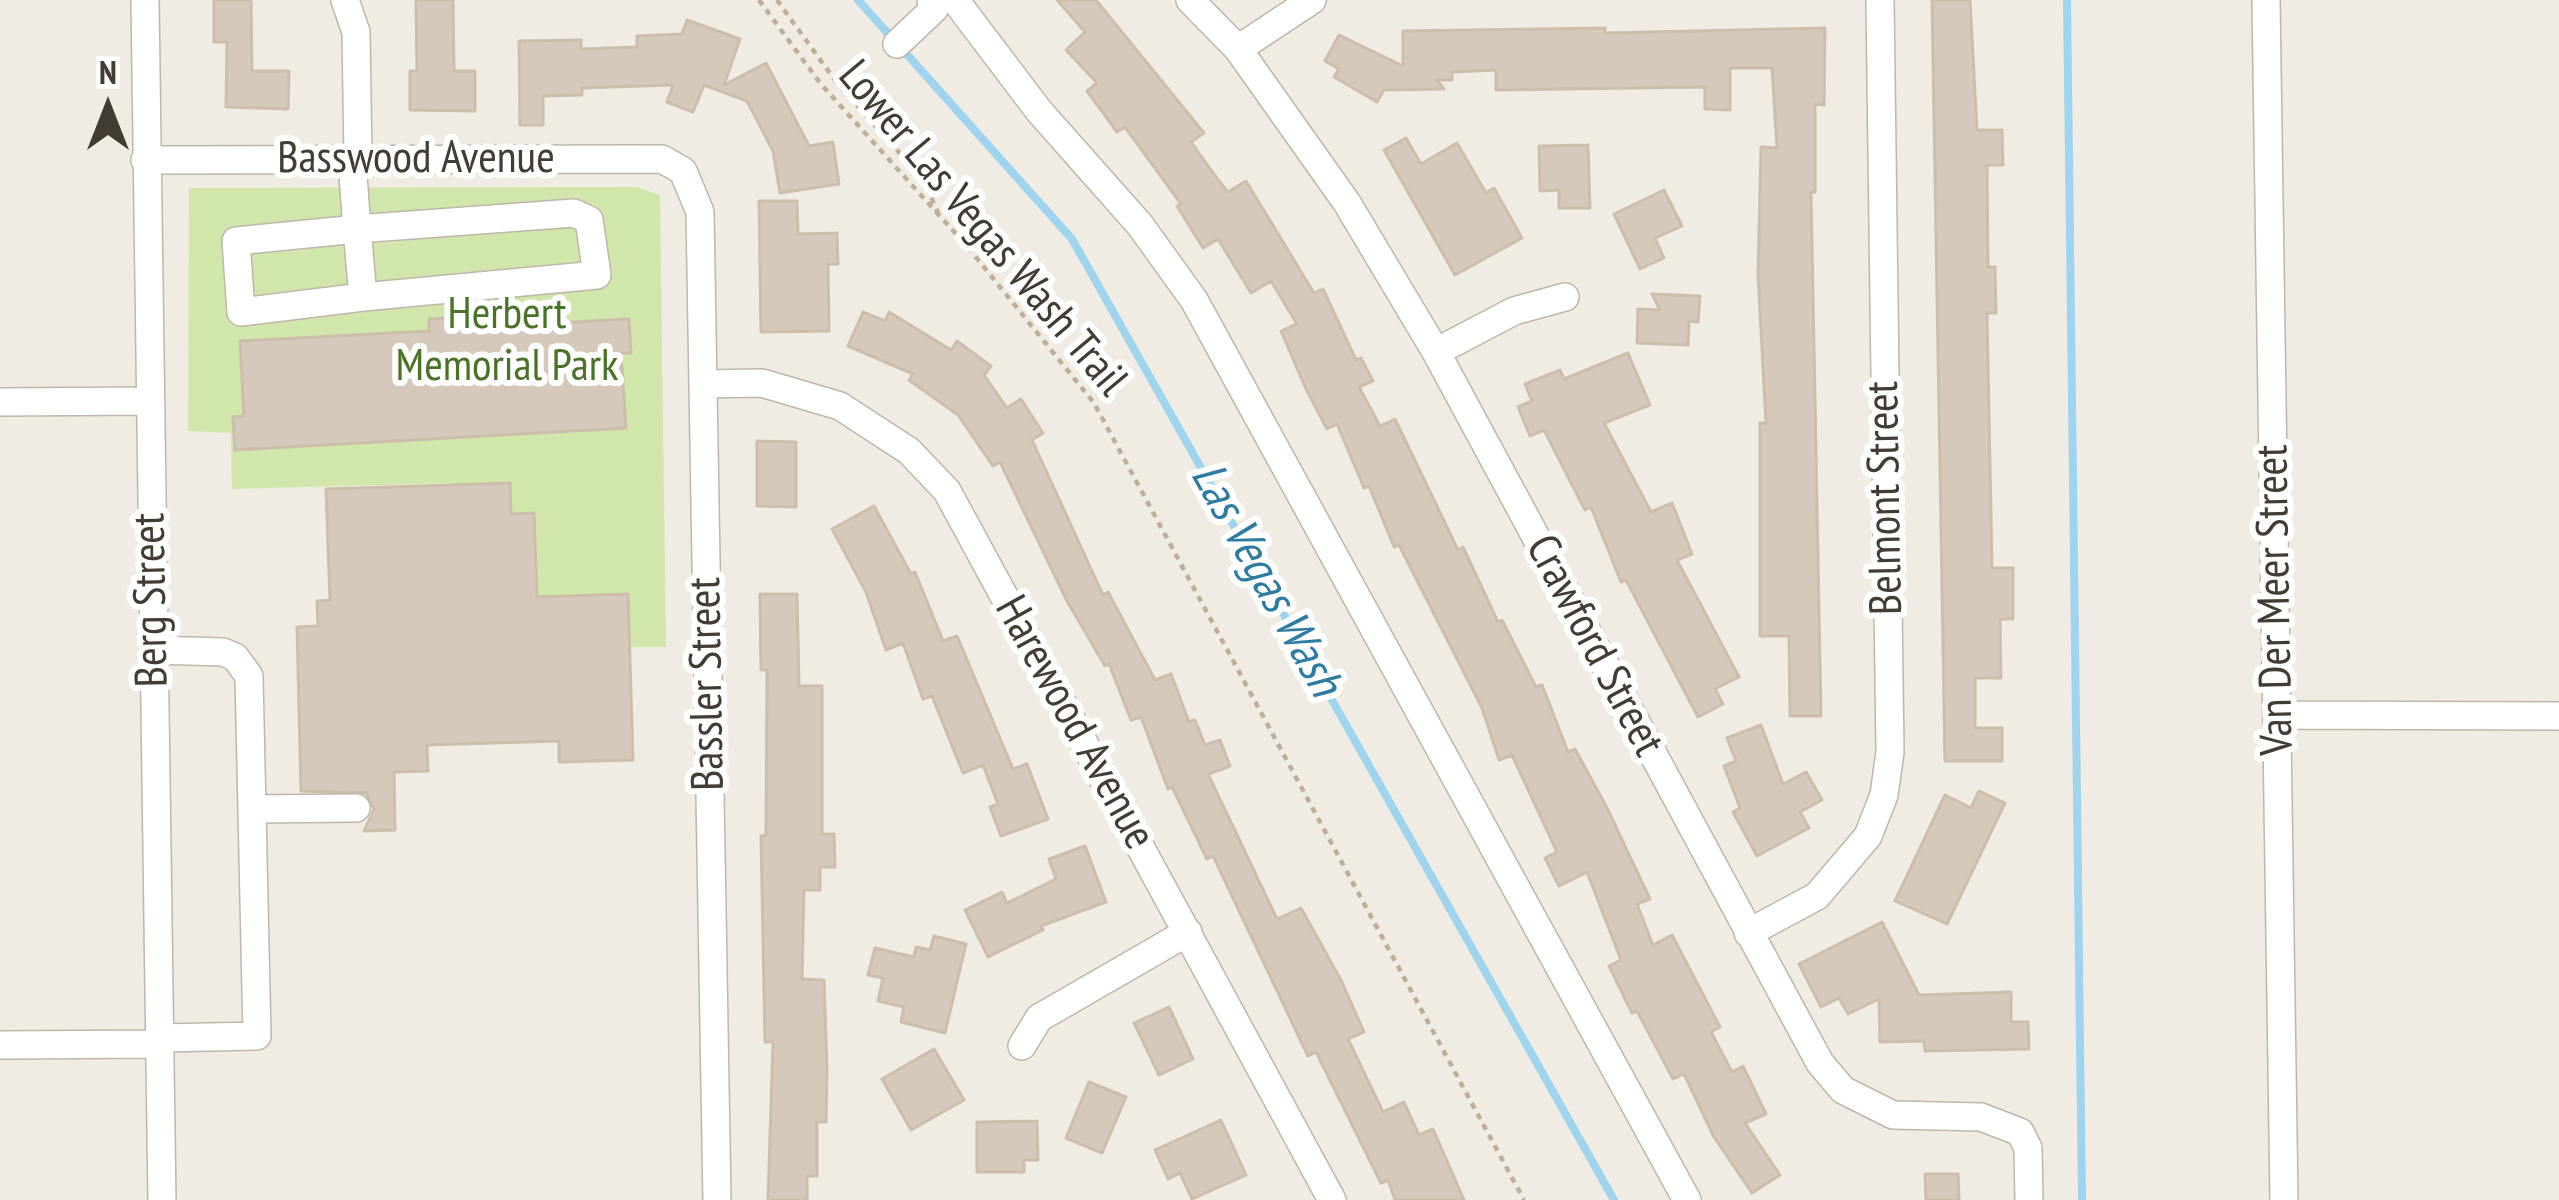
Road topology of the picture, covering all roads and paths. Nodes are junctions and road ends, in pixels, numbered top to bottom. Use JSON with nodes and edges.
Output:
{"nodes":[{"id":1,"x":145,"y":0,"type":"edge"},
{"id":2,"x":345,"y":0,"type":"edge"},
{"id":3,"x":759,"y":0,"type":"edge"},
{"id":4,"x":777,"y":0,"type":"edge"},
{"id":5,"x":931,"y":0,"type":"edge"},
{"id":6,"x":955,"y":0,"type":"edge"},
{"id":7,"x":1190,"y":0,"type":"edge"},
{"id":8,"x":1312,"y":0,"type":"edge"},
{"id":9,"x":1880,"y":0,"type":"edge"},
{"id":10,"x":2266,"y":0,"type":"edge"},
{"id":11,"x":897,"y":44,"type":"dead end"},
{"id":12,"x":1238,"y":49,"type":"junction"},
{"id":13,"x":358,"y":159,"type":"junction"},
{"id":14,"x":145,"y":160,"type":"junction"},
{"id":15,"x":683,"y":172,"type":"joint"},
{"id":16,"x":940,"y":218,"type":"junction"},
{"id":17,"x":357,"y":229,"type":"junction"},
{"id":18,"x":363,"y":297,"type":"junction"},
{"id":19,"x":1564,"y":297,"type":"dead end"},
{"id":20,"x":1436,"y":352,"type":"junction"},
{"id":21,"x":703,"y":384,"type":"junction"},
{"id":22,"x":149,"y":401,"type":"junction"},
{"id":23,"x":0,"y":402,"type":"edge"},
{"id":24,"x":153,"y":650,"type":"junction"},
{"id":25,"x":2277,"y":715,"type":"junction"},
{"id":26,"x":2559,"y":716,"type":"edge"},
{"id":27,"x":356,"y":808,"type":"dead end"},
{"id":28,"x":253,"y":809,"type":"junction"},
{"id":29,"x":1188,"y":932,"type":"junction"},
{"id":30,"x":1748,"y":933,"type":"junction"},
{"id":31,"x":160,"y":1041,"type":"junction"},
{"id":32,"x":0,"y":1045,"type":"edge"},
{"id":33,"x":1022,"y":1046,"type":"dead end"},
{"id":34,"x":162,"y":1200,"type":"edge"},
{"id":35,"x":717,"y":1200,"type":"edge"},
{"id":36,"x":1332,"y":1200,"type":"edge"},
{"id":37,"x":1524,"y":1200,"type":"edge"},
{"id":38,"x":1687,"y":1200,"type":"edge"},
{"id":39,"x":2029,"y":1200,"type":"edge"},
{"id":40,"x":2284,"y":1200,"type":"edge"}],
"edges":[{"from":1,"to":14,"type":"street","name":"Berg Street"},
{"from":2,"to":13,"type":"street"},
{"from":3,"to":16,"type":"path","name":"Lower Las Vegas Wash Trail"},
{"from":4,"to":16,"type":"path"},
{"from":5,"to":11,"type":"street"},
{"from":6,"to":38,"type":"street"},
{"from":7,"to":12,"type":"street","name":"Crawford Street"},
{"from":8,"to":12,"type":"street"},
{"from":9,"to":30,"type":"street","name":"Belmont Street"},
{"from":10,"to":25,"type":"street","name":"Van Der Meer Street"},
{"from":12,"to":20,"type":"street","name":"Crawford Street"},
{"from":13,"to":14,"type":"street","name":"Basswood Avenue"},
{"from":13,"to":15,"type":"street","name":"Basswood Avenue"},
{"from":13,"to":17,"type":"street"},
{"from":14,"to":22,"type":"street","name":"Berg Street"},
{"from":15,"to":21,"type":"street","name":"Bassler Street"},
{"from":16,"to":37,"type":"path","name":"Lower Las Vegas Wash Trail"},
{"from":17,"to":18,"type":"street"},
{"from":17,"to":18,"type":"street"},
{"from":17,"to":18,"type":"street"},
{"from":19,"to":20,"type":"street"},
{"from":20,"to":30,"type":"street","name":"Crawford Street"},
{"from":21,"to":29,"type":"street","name":"Harewood Avenue"},
{"from":21,"to":35,"type":"street","name":"Bassler Street"},
{"from":22,"to":23,"type":"street"},
{"from":22,"to":24,"type":"street","name":"Berg Street"},
{"from":24,"to":28,"type":"street"},
{"from":24,"to":31,"type":"street","name":"Berg Street"},
{"from":25,"to":26,"type":"street"},
{"from":25,"to":40,"type":"street","name":"Van Der Meer Street"},
{"from":27,"to":28,"type":"street"},
{"from":28,"to":31,"type":"street"},
{"from":29,"to":33,"type":"street"},
{"from":29,"to":36,"type":"street","name":"Harewood Avenue"},
{"from":30,"to":39,"type":"street","name":"Crawford Street"},
{"from":31,"to":32,"type":"street"},
{"from":31,"to":34,"type":"street","name":"Berg Street"}]}
